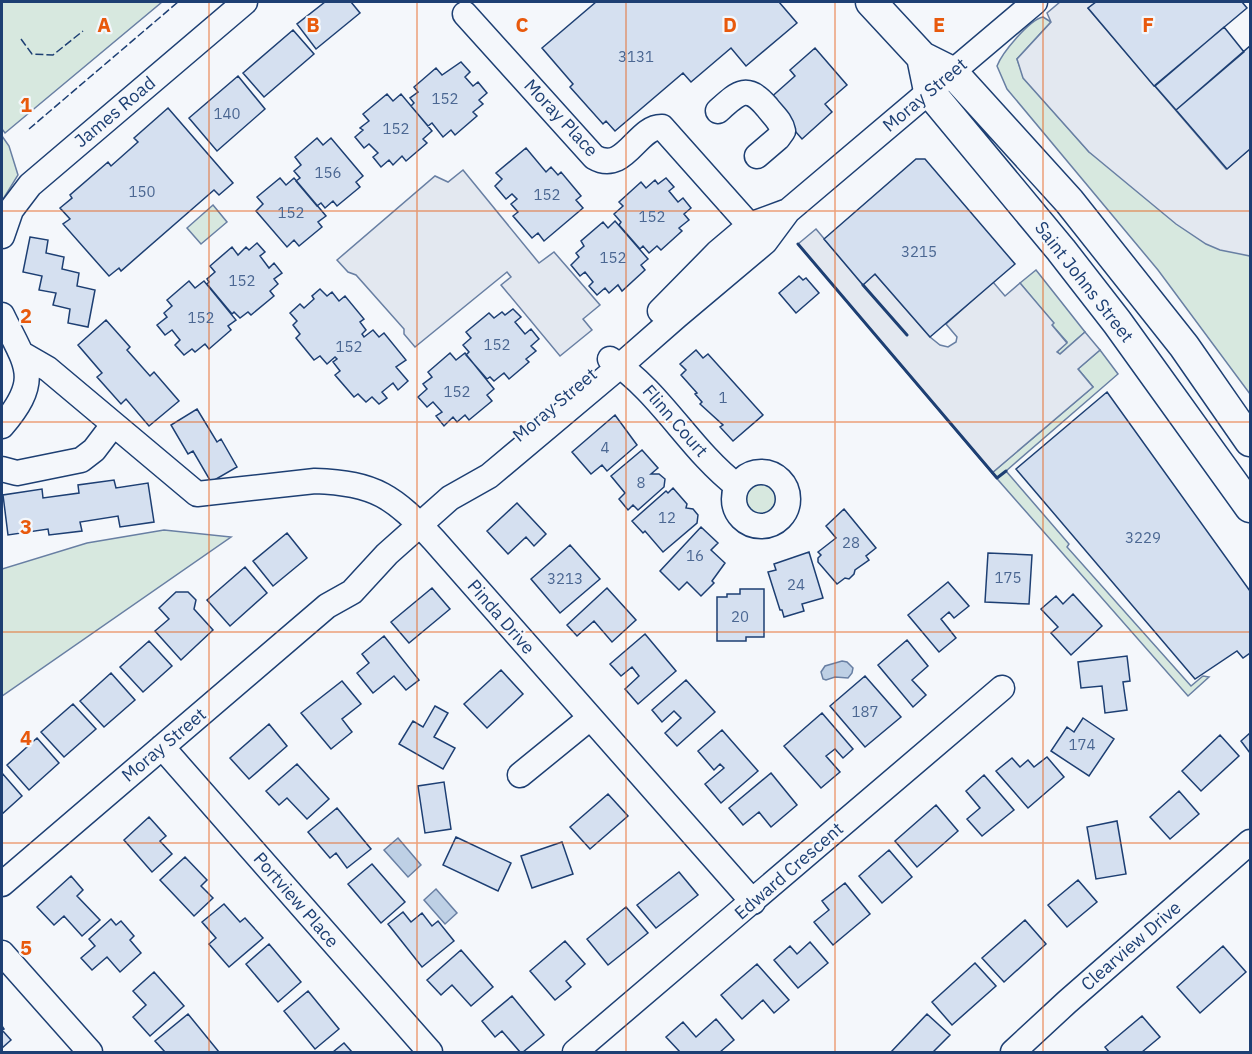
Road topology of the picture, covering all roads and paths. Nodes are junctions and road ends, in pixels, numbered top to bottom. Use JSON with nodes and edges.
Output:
{"nodes":[{"id":1,"x":245,"y":2,"type":"edge"},
{"id":2,"x":871,"y":2,"type":"edge"},
{"id":3,"x":1035,"y":2,"type":"edge"},
{"id":4,"x":465,"y":14,"type":"dead end"},
{"id":5,"x":922,"y":57,"type":"junction"},
{"id":6,"x":952,"y":72,"type":"junction"},
{"id":7,"x":929,"y":91,"type":"junction"},
{"id":8,"x":718,"y":111,"type":"dead end"},
{"id":9,"x":757,"y":156,"type":"dead end"},
{"id":10,"x":757,"y":233,"type":"junction"},
{"id":11,"x":2,"y":236,"type":"edge"},
{"id":12,"x":2,"y":315,"type":"edge"},
{"id":13,"x":22,"y":354,"type":"junction"},
{"id":14,"x":615,"y":362,"type":"junction"},
{"id":15,"x":113,"y":425,"type":"junction"},
{"id":16,"x":2,"y":426,"type":"edge"},
{"id":17,"x":1251,"y":441,"type":"edge"},
{"id":18,"x":2,"y":469,"type":"edge"},
{"id":19,"x":737,"y":486,"type":"dead end"},
{"id":20,"x":1251,"y":507,"type":"edge"},
{"id":21,"x":416,"y":520,"type":"junction"},
{"id":22,"x":1002,"y":688,"type":"dead end"},
{"id":23,"x":590,"y":718,"type":"junction"},
{"id":24,"x":162,"y":747,"type":"junction"},
{"id":25,"x":519,"y":775,"type":"dead end"},
{"id":26,"x":1251,"y":842,"type":"edge"},
{"id":27,"x":2,"y":884,"type":"edge"},
{"id":28,"x":753,"y":902,"type":"junction"},
{"id":29,"x":2,"y":953,"type":"edge"},
{"id":30,"x":90,"y":1053,"type":"edge"},
{"id":31,"x":430,"y":1053,"type":"edge"},
{"id":32,"x":575,"y":1053,"type":"edge"},
{"id":33,"x":1013,"y":1053,"type":"edge"}],
"edges":[{"from":1,"to":11,"type":"street","name":"James Road"},
{"from":2,"to":5,"type":"main road"},
{"from":3,"to":6,"type":"street","name":"Moray Street"},
{"from":4,"to":10,"type":"street","name":"Moray Place"},
{"from":5,"to":6,"type":"main road"},
{"from":5,"to":7,"type":"main road","name":"Saint Johns Street"},
{"from":6,"to":7,"type":"street","name":"Moray Street"},
{"from":6,"to":17,"type":"main road"},
{"from":7,"to":10,"type":"street","name":"Moray Street"},
{"from":7,"to":20,"type":"main road","name":"Saint Johns Street"},
{"from":8,"to":9,"type":"street"},
{"from":10,"to":14,"type":"street","name":"Moray Street"},
{"from":12,"to":13,"type":"street"},
{"from":13,"to":15,"type":"street"},
{"from":13,"to":16,"type":"street"},
{"from":14,"to":19,"type":"street","name":"Flinn Court"},
{"from":14,"to":21,"type":"street","name":"Moray Street"},
{"from":15,"to":18,"type":"street"},
{"from":15,"to":21,"type":"street","name":"Pinda Drive"},
{"from":21,"to":23,"type":"street","name":"Pinda Drive"},
{"from":21,"to":24,"type":"street","name":"Moray Street"},
{"from":22,"to":28,"type":"street","name":"Edward Crescent"},
{"from":23,"to":25,"type":"street"},
{"from":23,"to":28,"type":"street","name":"Pinda Drive"},
{"from":24,"to":27,"type":"street","name":"Moray Street"},
{"from":24,"to":31,"type":"street","name":"Portview Place"},
{"from":26,"to":33,"type":"street","name":"Clearview Drive"},
{"from":28,"to":32,"type":"street","name":"Edward Crescent"},
{"from":29,"to":30,"type":"street"}]}
